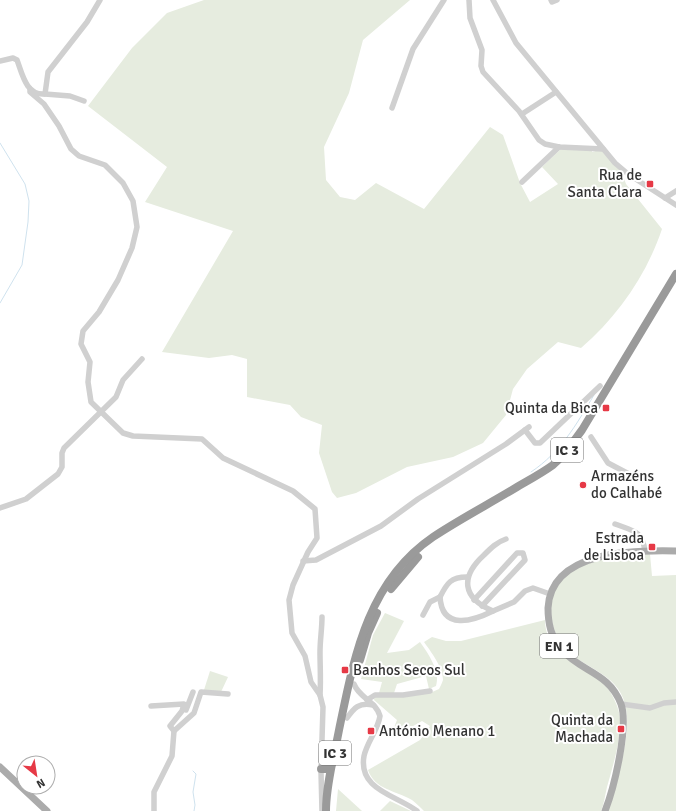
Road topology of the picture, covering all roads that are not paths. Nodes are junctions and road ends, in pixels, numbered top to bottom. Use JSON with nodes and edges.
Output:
{"nodes":[{"id":1,"x":100,"y":0,"type":"edge"},
{"id":2,"x":444,"y":0,"type":"edge"},
{"id":3,"x":468,"y":0,"type":"edge"},
{"id":4,"x":493,"y":0,"type":"edge"},
{"id":5,"x":551,"y":0,"type":"edge"},
{"id":6,"x":557,"y":0,"type":"edge"},
{"id":7,"x":0,"y":61,"type":"edge"},
{"id":8,"x":30,"y":89,"type":"junction"},
{"id":9,"x":556,"y":92,"type":"junction"},
{"id":10,"x":45,"y":94,"type":"junction"},
{"id":11,"x":84,"y":101,"type":"dead end"},
{"id":12,"x":392,"y":108,"type":"dead end"},
{"id":13,"x":522,"y":114,"type":"junction"},
{"id":14,"x":559,"y":147,"type":"junction"},
{"id":15,"x":603,"y":149,"type":"junction"},
{"id":16,"x":522,"y":182,"type":"dead end"},
{"id":17,"x":676,"y":191,"type":"edge"},
{"id":18,"x":666,"y":198,"type":"junction"},
{"id":19,"x":676,"y":198,"type":"edge"},
{"id":20,"x":676,"y":205,"type":"edge"},
{"id":21,"x":676,"y":274,"type":"edge"},
{"id":22,"x":675,"y":285,"type":"edge"},
{"id":23,"x":142,"y":359,"type":"dead end"},
{"id":24,"x":600,"y":386,"type":"dead end"},
{"id":25,"x":102,"y":412,"type":"junction"},
{"id":26,"x":591,"y":437,"type":"dead end"},
{"id":27,"x":629,"y":474,"type":"dead end"},
{"id":28,"x":0,"y":508,"type":"edge"},
{"id":29,"x":615,"y":524,"type":"dead end"},
{"id":30,"x":506,"y":539,"type":"dead end"},
{"id":31,"x":645,"y":551,"type":"junction"},
{"id":32,"x":676,"y":551,"type":"edge"},
{"id":33,"x":304,"y":561,"type":"junction"},
{"id":34,"x":467,"y":577,"type":"junction"},
{"id":35,"x":550,"y":594,"type":"junction"},
{"id":36,"x":440,"y":597,"type":"junction"},
{"id":37,"x":474,"y":600,"type":"junction"},
{"id":38,"x":482,"y":606,"type":"junction"},
{"id":39,"x":493,"y":611,"type":"junction"},
{"id":40,"x":424,"y":616,"type":"dead end"},
{"id":41,"x":322,"y":617,"type":"dead end"},
{"id":42,"x":354,"y":684,"type":"junction"},
{"id":43,"x":430,"y":691,"type":"dead end"},
{"id":44,"x":193,"y":692,"type":"dead end"},
{"id":45,"x":228,"y":694,"type":"dead end"},
{"id":46,"x":320,"y":695,"type":"junction"},
{"id":47,"x":367,"y":700,"type":"junction"},
{"id":48,"x":676,"y":702,"type":"edge"},
{"id":49,"x":620,"y":704,"type":"junction"},
{"id":50,"x":373,"y":705,"type":"junction"},
{"id":51,"x":151,"y":706,"type":"dead end"},
{"id":52,"x":347,"y":718,"type":"junction"},
{"id":53,"x":174,"y":730,"type":"junction"},
{"id":54,"x":332,"y":764,"type":"junction"},
{"id":55,"x":0,"y":767,"type":"edge"},
{"id":56,"x":321,"y":770,"type":"junction"},
{"id":57,"x":330,"y":777,"type":"junction"},
{"id":58,"x":47,"y":811,"type":"edge"},
{"id":59,"x":154,"y":811,"type":"edge"},
{"id":60,"x":322,"y":811,"type":"edge"},
{"id":61,"x":326,"y":811,"type":"edge"},
{"id":62,"x":331,"y":811,"type":"edge"},
{"id":63,"x":417,"y":811,"type":"edge"},
{"id":64,"x":605,"y":811,"type":"edge"}],
"edges":[{"from":1,"to":10,"type":"street"},
{"from":2,"to":12,"type":"street"},
{"from":3,"to":13,"type":"street"},
{"from":4,"to":9,"type":"street"},
{"from":5,"to":6,"type":"street"},
{"from":7,"to":8,"type":"street"},
{"from":8,"to":10,"type":"street"},
{"from":8,"to":25,"type":"street"},
{"from":9,"to":13,"type":"street"},
{"from":9,"to":15,"type":"street"},
{"from":10,"to":11,"type":"street"},
{"from":13,"to":14,"type":"street"},
{"from":14,"to":15,"type":"street"},
{"from":14,"to":16,"type":"street"},
{"from":15,"to":18,"type":"street"},
{"from":17,"to":18,"type":"street"},
{"from":18,"to":19,"type":"street"},
{"from":18,"to":20,"type":"street"},
{"from":21,"to":54,"type":"highway","number":"IC 3"},
{"from":22,"to":42,"type":"highway","number":"IC 3"},
{"from":23,"to":25,"type":"street"},
{"from":24,"to":33,"type":"street"},
{"from":25,"to":28,"type":"street"},
{"from":25,"to":33,"type":"street"},
{"from":26,"to":27,"type":"street"},
{"from":29,"to":31,"type":"street"},
{"from":30,"to":34,"type":"street"},
{"from":31,"to":32,"type":"main road"},
{"from":31,"to":35,"type":"main road"},
{"from":33,"to":46,"type":"street"},
{"from":34,"to":36,"type":"street"},
{"from":34,"to":37,"type":"street"},
{"from":35,"to":39,"type":"street"},
{"from":35,"to":49,"type":"main road","number":"EN 1"},
{"from":36,"to":39,"type":"street"},
{"from":36,"to":40,"type":"street"},
{"from":37,"to":38,"type":"street"},
{"from":37,"to":38,"type":"street"},
{"from":38,"to":39,"type":"street"},
{"from":41,"to":46,"type":"street"},
{"from":42,"to":47,"type":"street"},
{"from":42,"to":52,"type":"highway","number":"IC 3"},
{"from":43,"to":47,"type":"street"},
{"from":44,"to":53,"type":"street"},
{"from":45,"to":53,"type":"street"},
{"from":46,"to":56,"type":"street"},
{"from":47,"to":50,"type":"street"},
{"from":48,"to":49,"type":"street"},
{"from":49,"to":64,"type":"main road","number":"EN 1"},
{"from":50,"to":52,"type":"street"},
{"from":50,"to":63,"type":"street"},
{"from":51,"to":53,"type":"street"},
{"from":52,"to":62,"type":"highway","number":"IC 3"},
{"from":53,"to":59,"type":"street"},
{"from":54,"to":56,"type":"highway"},
{"from":54,"to":57,"type":"highway","number":"IC 3"},
{"from":55,"to":58,"type":"main road"},
{"from":56,"to":57,"type":"highway"},
{"from":56,"to":60,"type":"street"},
{"from":57,"to":61,"type":"highway","number":"IC 3"}]}
